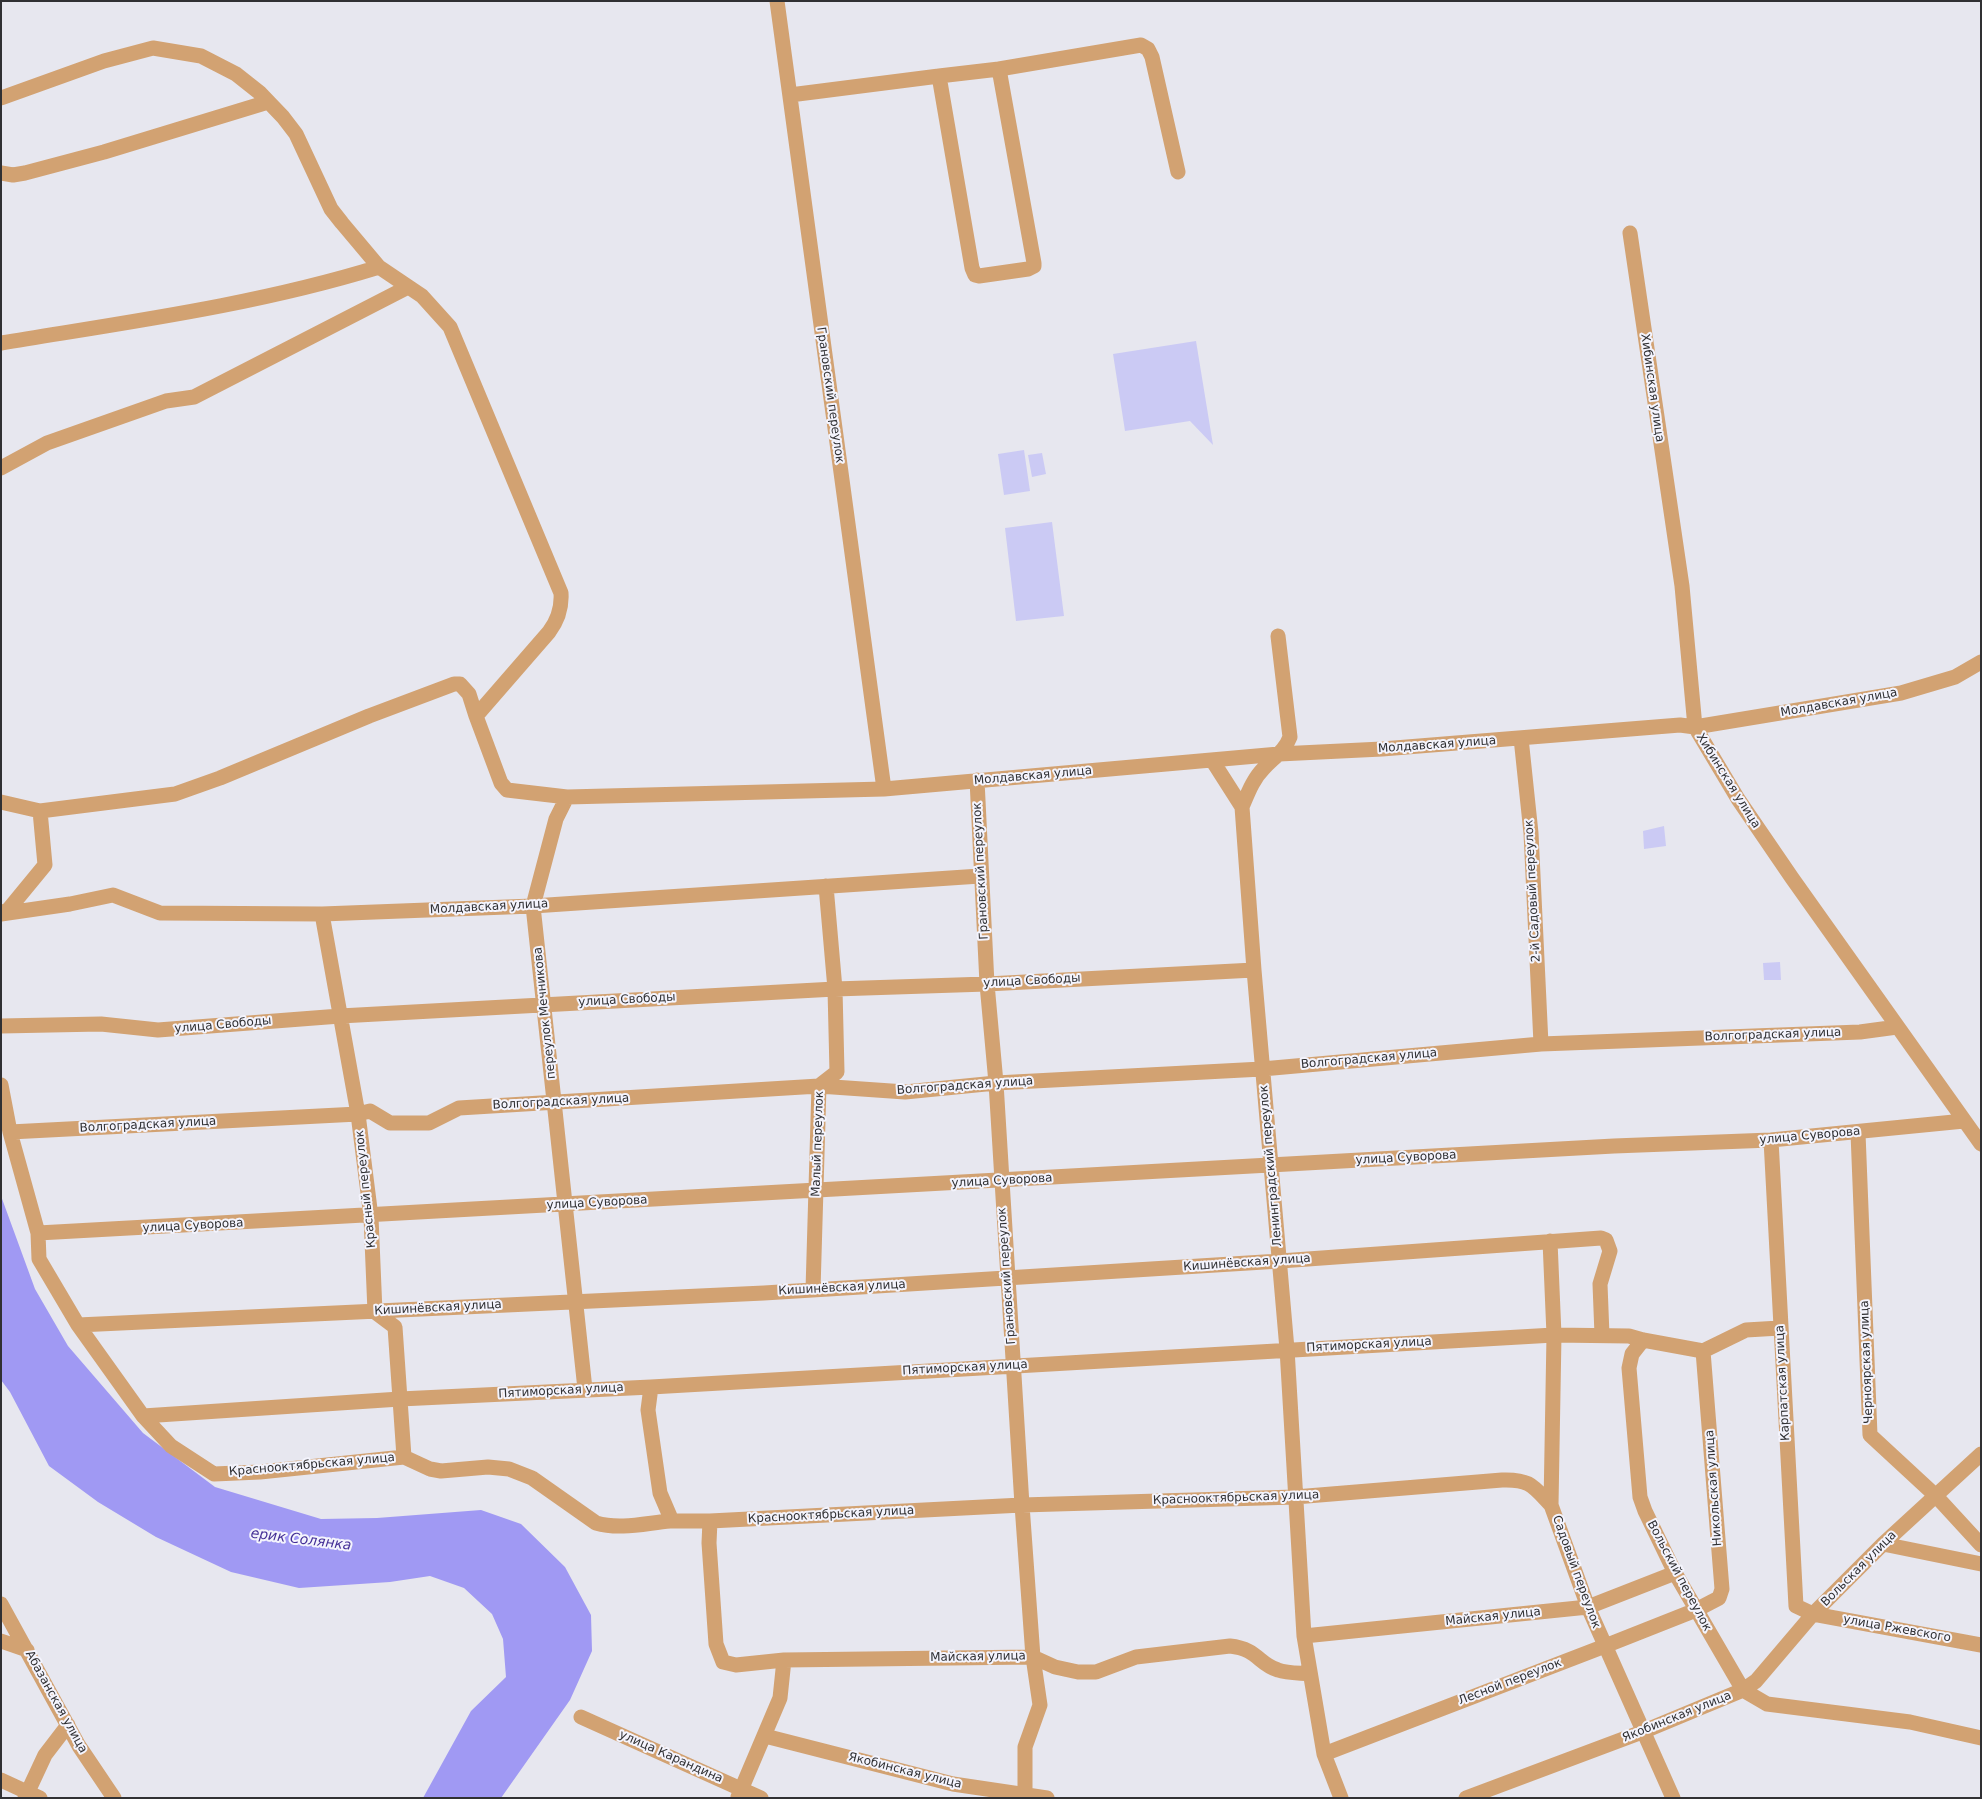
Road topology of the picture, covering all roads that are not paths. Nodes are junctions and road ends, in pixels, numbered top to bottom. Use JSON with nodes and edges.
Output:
{"nodes":[{"id":1,"x":777,"y":1,"type":"edge"},
{"id":2,"x":998,"y":69,"type":"junction"},
{"id":3,"x":939,"y":76,"type":"junction"},
{"id":4,"x":790,"y":95,"type":"junction"},
{"id":5,"x":1,"y":98,"type":"edge"},
{"id":6,"x":268,"y":102,"type":"junction"},
{"id":7,"x":1178,"y":172,"type":"dead end"},
{"id":8,"x":1,"y":173,"type":"edge"},
{"id":9,"x":1630,"y":232,"type":"dead end"},
{"id":10,"x":379,"y":267,"type":"junction"},
{"id":11,"x":408,"y":287,"type":"junction"},
{"id":12,"x":1,"y":343,"type":"edge"},
{"id":13,"x":1,"y":468,"type":"edge"},
{"id":14,"x":1278,"y":636,"type":"dead end"},
{"id":15,"x":1981,"y":662,"type":"edge"},
{"id":16,"x":476,"y":716,"type":"junction"},
{"id":17,"x":1695,"y":728,"type":"junction"},
{"id":18,"x":1521,"y":738,"type":"junction"},
{"id":19,"x":1279,"y":754,"type":"junction"},
{"id":20,"x":1212,"y":760,"type":"junction"},
{"id":21,"x":976,"y":780,"type":"junction"},
{"id":22,"x":884,"y":789,"type":"junction"},
{"id":23,"x":568,"y":798,"type":"junction"},
{"id":24,"x":1,"y":802,"type":"edge"},
{"id":25,"x":1242,"y":807,"type":"junction"},
{"id":26,"x":40,"y":811,"type":"junction"},
{"id":27,"x":980,"y":876,"type":"junction"},
{"id":28,"x":826,"y":886,"type":"junction"},
{"id":29,"x":533,"y":906,"type":"junction"},
{"id":30,"x":18,"y":912,"type":"junction"},
{"id":31,"x":1,"y":914,"type":"edge"},
{"id":32,"x":322,"y":914,"type":"junction"},
{"id":33,"x":1,"y":924,"type":"edge"},
{"id":34,"x":1254,"y":970,"type":"junction"},
{"id":35,"x":987,"y":984,"type":"junction"},
{"id":36,"x":835,"y":989,"type":"junction"},
{"id":37,"x":544,"y":1005,"type":"junction"},
{"id":38,"x":340,"y":1016,"type":"junction"},
{"id":39,"x":1,"y":1026,"type":"edge"},
{"id":40,"x":1896,"y":1027,"type":"junction"},
{"id":41,"x":1541,"y":1044,"type":"junction"},
{"id":42,"x":1262,"y":1069,"type":"junction"},
{"id":43,"x":996,"y":1083,"type":"junction"},
{"id":44,"x":1,"y":1085,"type":"edge"},
{"id":45,"x":819,"y":1086,"type":"junction"},
{"id":46,"x":555,"y":1103,"type":"junction"},
{"id":47,"x":358,"y":1114,"type":"junction"},
{"id":48,"x":1964,"y":1121,"type":"junction"},
{"id":49,"x":10,"y":1132,"type":"junction"},
{"id":50,"x":1858,"y":1133,"type":"junction"},
{"id":51,"x":1771,"y":1140,"type":"junction"},
{"id":52,"x":1981,"y":1144,"type":"edge"},
{"id":53,"x":1271,"y":1165,"type":"junction"},
{"id":54,"x":1000,"y":1181,"type":"junction"},
{"id":55,"x":816,"y":1191,"type":"junction"},
{"id":56,"x":565,"y":1204,"type":"junction"},
{"id":57,"x":371,"y":1217,"type":"junction"},
{"id":58,"x":38,"y":1233,"type":"junction"},
{"id":59,"x":1550,"y":1241,"type":"junction"},
{"id":60,"x":1280,"y":1261,"type":"junction"},
{"id":61,"x":1008,"y":1278,"type":"junction"},
{"id":62,"x":813,"y":1290,"type":"junction"},
{"id":63,"x":575,"y":1302,"type":"junction"},
{"id":64,"x":375,"y":1312,"type":"junction"},
{"id":65,"x":78,"y":1325,"type":"junction"},
{"id":66,"x":1780,"y":1328,"type":"junction"},
{"id":67,"x":1554,"y":1335,"type":"junction"},
{"id":68,"x":1602,"y":1335,"type":"junction"},
{"id":69,"x":1643,"y":1340,"type":"junction"},
{"id":70,"x":1287,"y":1349,"type":"junction"},
{"id":71,"x":1704,"y":1351,"type":"junction"},
{"id":72,"x":1012,"y":1366,"type":"junction"},
{"id":73,"x":651,"y":1386,"type":"junction"},
{"id":74,"x":585,"y":1389,"type":"junction"},
{"id":75,"x":400,"y":1399,"type":"junction"},
{"id":76,"x":143,"y":1416,"type":"junction"},
{"id":77,"x":1981,"y":1454,"type":"edge"},
{"id":78,"x":404,"y":1457,"type":"junction"},
{"id":79,"x":1936,"y":1496,"type":"junction"},
{"id":80,"x":1295,"y":1497,"type":"junction"},
{"id":81,"x":1022,"y":1505,"type":"junction"},
{"id":82,"x":1552,"y":1505,"type":"junction"},
{"id":83,"x":672,"y":1521,"type":"junction"},
{"id":84,"x":710,"y":1521,"type":"junction"},
{"id":85,"x":1883,"y":1544,"type":"junction"},
{"id":86,"x":1981,"y":1545,"type":"edge"},
{"id":87,"x":1981,"y":1564,"type":"edge"},
{"id":88,"x":1675,"y":1573,"type":"junction"},
{"id":89,"x":1,"y":1604,"type":"edge"},
{"id":90,"x":1588,"y":1607,"type":"junction"},
{"id":91,"x":1696,"y":1610,"type":"junction"},
{"id":92,"x":1814,"y":1614,"type":"junction"},
{"id":93,"x":1304,"y":1636,"type":"junction"},
{"id":94,"x":1,"y":1641,"type":"edge"},
{"id":95,"x":1981,"y":1645,"type":"edge"},
{"id":96,"x":1605,"y":1646,"type":"junction"},
{"id":97,"x":27,"y":1650,"type":"junction"},
{"id":98,"x":1033,"y":1657,"type":"junction"},
{"id":99,"x":784,"y":1660,"type":"junction"},
{"id":100,"x":1309,"y":1674,"type":"junction"},
{"id":101,"x":1743,"y":1690,"type":"junction"},
{"id":102,"x":580,"y":1717,"type":"dead end"},
{"id":103,"x":68,"y":1725,"type":"junction"},
{"id":104,"x":1642,"y":1732,"type":"junction"},
{"id":105,"x":765,"y":1736,"type":"junction"},
{"id":106,"x":1981,"y":1738,"type":"edge"},
{"id":107,"x":1324,"y":1754,"type":"junction"},
{"id":108,"x":1,"y":1780,"type":"edge"},
{"id":109,"x":739,"y":1794,"type":"edge"},
{"id":110,"x":31,"y":1796,"type":"edge"},
{"id":111,"x":1026,"y":1797,"type":"edge"},
{"id":112,"x":114,"y":1798,"type":"edge"},
{"id":113,"x":761,"y":1798,"type":"edge"},
{"id":114,"x":1047,"y":1798,"type":"edge"},
{"id":115,"x":1341,"y":1798,"type":"edge"},
{"id":116,"x":1466,"y":1798,"type":"edge"},
{"id":117,"x":1673,"y":1798,"type":"edge"}],
"edges":[{"from":1,"to":4,"type":"street","name":"Грановский переулок"},
{"from":2,"to":3,"type":"street"},
{"from":2,"to":3,"type":"street"},
{"from":2,"to":7,"type":"street"},
{"from":3,"to":4,"type":"street"},
{"from":4,"to":22,"type":"street","name":"Грановский переулок"},
{"from":5,"to":6,"type":"street"},
{"from":6,"to":8,"type":"street"},
{"from":6,"to":10,"type":"street"},
{"from":9,"to":17,"type":"street","name":"Хибинская улица"},
{"from":10,"to":11,"type":"street"},
{"from":10,"to":12,"type":"street"},
{"from":11,"to":13,"type":"street"},
{"from":11,"to":16,"type":"street"},
{"from":14,"to":19,"type":"street","name":"Ленинградский переулок"},
{"from":15,"to":17,"type":"street","name":"Молдавская улица"},
{"from":16,"to":23,"type":"street","name":"Молдавская улица"},
{"from":16,"to":26,"type":"street"},
{"from":17,"to":18,"type":"street","name":"Молдавская улица"},
{"from":17,"to":40,"type":"street","name":"Хибинская улица"},
{"from":18,"to":19,"type":"street","name":"Молдавская улица"},
{"from":18,"to":41,"type":"street","name":"2-й Садовый переулок"},
{"from":19,"to":20,"type":"street","name":"Молдавская улица"},
{"from":19,"to":25,"type":"street","name":"Ленинградский переулок"},
{"from":20,"to":21,"type":"street","name":"Молдавская улица"},
{"from":20,"to":25,"type":"street"},
{"from":21,"to":22,"type":"street","name":"Молдавская улица"},
{"from":21,"to":27,"type":"street","name":"Грановский переулок"},
{"from":22,"to":23,"type":"street","name":"Молдавская улица"},
{"from":23,"to":29,"type":"street"},
{"from":24,"to":26,"type":"street"},
{"from":25,"to":34,"type":"street","name":"Ленинградский переулок"},
{"from":26,"to":31,"type":"street"},
{"from":27,"to":28,"type":"street","name":"Молдавская улица"},
{"from":27,"to":35,"type":"street","name":"Грановский переулок"},
{"from":28,"to":29,"type":"street","name":"Молдавская улица"},
{"from":28,"to":36,"type":"street","name":"Малый переулок"},
{"from":29,"to":32,"type":"street","name":"Молдавская улица"},
{"from":29,"to":37,"type":"street","name":"переулок Мечникова"},
{"from":30,"to":31,"type":"street","name":"Молдавская улица"},
{"from":30,"to":32,"type":"street","name":"Молдавская улица"},
{"from":30,"to":33,"type":"street"},
{"from":32,"to":38,"type":"street","name":"Красный переулок"},
{"from":34,"to":35,"type":"street","name":"улица Свободы"},
{"from":34,"to":42,"type":"street","name":"Ленинградский переулок"},
{"from":35,"to":36,"type":"street","name":"улица Свободы"},
{"from":35,"to":43,"type":"street","name":"Грановский переулок"},
{"from":36,"to":37,"type":"street","name":"улица Свободы"},
{"from":36,"to":45,"type":"street","name":"Малый переулок"},
{"from":37,"to":38,"type":"street","name":"улица Свободы"},
{"from":37,"to":46,"type":"street","name":"переулок Мечникова"},
{"from":38,"to":39,"type":"street","name":"улица Свободы"},
{"from":38,"to":47,"type":"street","name":"Красный переулок"},
{"from":40,"to":41,"type":"street","name":"Волгоградская улица"},
{"from":40,"to":48,"type":"street","name":"Хибинская улица"},
{"from":41,"to":42,"type":"street","name":"Волгоградская улица"},
{"from":42,"to":43,"type":"street","name":"Волгоградская улица"},
{"from":42,"to":53,"type":"street","name":"Ленинградский переулок"},
{"from":43,"to":45,"type":"street","name":"Волгоградская улица"},
{"from":43,"to":54,"type":"street","name":"Грановский переулок"},
{"from":44,"to":49,"type":"street","name":"Краснооктябрьская улица"},
{"from":45,"to":46,"type":"street","name":"Волгоградская улица"},
{"from":45,"to":55,"type":"street","name":"Малый переулок"},
{"from":46,"to":47,"type":"street","name":"Волгоградская улица"},
{"from":46,"to":56,"type":"street","name":"переулок Мечникова"},
{"from":47,"to":49,"type":"street","name":"Волгоградская улица"},
{"from":47,"to":57,"type":"street","name":"Красный переулок"},
{"from":48,"to":50,"type":"street","name":"улица Суворова"},
{"from":48,"to":52,"type":"street","name":"Хибинская улица"},
{"from":49,"to":58,"type":"street","name":"Краснооктябрьская улица"},
{"from":50,"to":51,"type":"street","name":"улица Суворова"},
{"from":50,"to":79,"type":"street","name":"Черноярская улица"},
{"from":51,"to":53,"type":"street","name":"улица Суворова"},
{"from":51,"to":66,"type":"street","name":"Карпатская улица"},
{"from":53,"to":54,"type":"street","name":"улица Суворова"},
{"from":53,"to":60,"type":"street","name":"Ленинградский переулок"},
{"from":54,"to":55,"type":"street","name":"улица Суворова"},
{"from":54,"to":61,"type":"street","name":"Грановский переулок"},
{"from":55,"to":56,"type":"street","name":"улица Суворова"},
{"from":55,"to":62,"type":"street","name":"Малый переулок"},
{"from":56,"to":57,"type":"street","name":"улица Суворова"},
{"from":56,"to":63,"type":"street","name":"переулок Мечникова"},
{"from":57,"to":58,"type":"street","name":"улица Суворова"},
{"from":57,"to":64,"type":"street","name":"Красный переулок"},
{"from":58,"to":65,"type":"street","name":"Краснооктябрьская улица"},
{"from":59,"to":60,"type":"street","name":"Кишинёвская улица"},
{"from":59,"to":67,"type":"street","name":"Садовый переулок"},
{"from":59,"to":68,"type":"street","name":"Кишинёвская улица"},
{"from":60,"to":61,"type":"street","name":"Кишинёвская улица"},
{"from":60,"to":70,"type":"street","name":"Ленинградский переулок"},
{"from":61,"to":62,"type":"street","name":"Кишинёвская улица"},
{"from":61,"to":72,"type":"street","name":"Грановский переулок"},
{"from":62,"to":63,"type":"street","name":"Кишинёвская улица"},
{"from":63,"to":64,"type":"street","name":"Кишинёвская улица"},
{"from":63,"to":74,"type":"street","name":"переулок Мечникова"},
{"from":64,"to":65,"type":"street","name":"Кишинёвская улица"},
{"from":64,"to":75,"type":"street"},
{"from":65,"to":76,"type":"street","name":"Краснооктябрьская улица"},
{"from":66,"to":71,"type":"street"},
{"from":66,"to":92,"type":"street","name":"Карпатская улица"},
{"from":67,"to":68,"type":"street","name":"Пятиморская улица"},
{"from":67,"to":70,"type":"street","name":"Пятиморская улица"},
{"from":67,"to":82,"type":"street","name":"Садовый переулок"},
{"from":68,"to":69,"type":"street","name":"Пятиморская улица"},
{"from":69,"to":71,"type":"street","name":"Пятиморская улица"},
{"from":69,"to":88,"type":"street","name":"Вольский переулок"},
{"from":70,"to":72,"type":"street","name":"Пятиморская улица"},
{"from":70,"to":80,"type":"street","name":"Ленинградский переулок"},
{"from":71,"to":91,"type":"street","name":"Никольская улица"},
{"from":72,"to":73,"type":"street","name":"Пятиморская улица"},
{"from":72,"to":81,"type":"street","name":"Грановский переулок"},
{"from":73,"to":74,"type":"street","name":"Пятиморская улица"},
{"from":73,"to":83,"type":"street"},
{"from":74,"to":75,"type":"street","name":"Пятиморская улица"},
{"from":75,"to":76,"type":"street","name":"Пятиморская улица"},
{"from":75,"to":78,"type":"street"},
{"from":76,"to":78,"type":"street","name":"Краснооктябрьская улица"},
{"from":77,"to":79,"type":"street","name":"Вольская улица"},
{"from":78,"to":83,"type":"street","name":"Краснооктябрьская улица"},
{"from":79,"to":85,"type":"street","name":"Вольская улица"},
{"from":79,"to":86,"type":"street","name":"Черноярская улица"},
{"from":80,"to":81,"type":"street","name":"Краснооктябрьская улица"},
{"from":80,"to":82,"type":"street","name":"Краснооктябрьская улица"},
{"from":80,"to":93,"type":"street","name":"Ленинградский переулок"},
{"from":81,"to":84,"type":"street","name":"Краснооктябрьская улица"},
{"from":81,"to":98,"type":"street","name":"Грановский переулок"},
{"from":82,"to":90,"type":"street","name":"Садовый переулок"},
{"from":83,"to":84,"type":"street","name":"Краснооктябрьская улица"},
{"from":84,"to":99,"type":"street","name":"Майская улица"},
{"from":85,"to":87,"type":"street"},
{"from":85,"to":92,"type":"street","name":"Вольская улица"},
{"from":88,"to":90,"type":"street","name":"Майская улица"},
{"from":88,"to":91,"type":"street","name":"Вольский переулок"},
{"from":89,"to":97,"type":"street","name":"Абазанская улица"},
{"from":90,"to":93,"type":"street","name":"Майская улица"},
{"from":90,"to":96,"type":"street","name":"Садовый переулок"},
{"from":91,"to":96,"type":"street","name":"Лесной переулок"},
{"from":91,"to":101,"type":"street","name":"Вольский переулок"},
{"from":92,"to":95,"type":"street","name":"улица Ржевского"},
{"from":92,"to":101,"type":"street","name":"Вольская улица"},
{"from":93,"to":100,"type":"street","name":"Ленинградский переулок"},
{"from":94,"to":97,"type":"street"},
{"from":96,"to":104,"type":"street","name":"Садовый переулок"},
{"from":96,"to":107,"type":"street","name":"Лесной переулок"},
{"from":97,"to":103,"type":"street","name":"Абазанская улица"},
{"from":98,"to":99,"type":"street","name":"Майская улица"},
{"from":98,"to":100,"type":"street","name":"Майская улица"},
{"from":98,"to":111,"type":"street","name":"Грановский переулок"},
{"from":99,"to":105,"type":"street"},
{"from":100,"to":107,"type":"street","name":"Ленинградский переулок"},
{"from":101,"to":104,"type":"street","name":"Якобинская улица"},
{"from":101,"to":106,"type":"street","name":"Якобинская улица"},
{"from":102,"to":109,"type":"street","name":"улица Карандина"},
{"from":103,"to":110,"type":"street"},
{"from":103,"to":112,"type":"street","name":"Абазанская улица"},
{"from":104,"to":116,"type":"street","name":"Якобинская улица"},
{"from":104,"to":117,"type":"street","name":"Садовый переулок"},
{"from":105,"to":109,"type":"street"},
{"from":105,"to":111,"type":"street","name":"Якобинская улица"},
{"from":107,"to":115,"type":"street","name":"Ленинградский переулок"},
{"from":108,"to":110,"type":"street"},
{"from":109,"to":113,"type":"street","name":"улица Карандина"},
{"from":111,"to":114,"type":"street","name":"Якобинская улица"}]}
